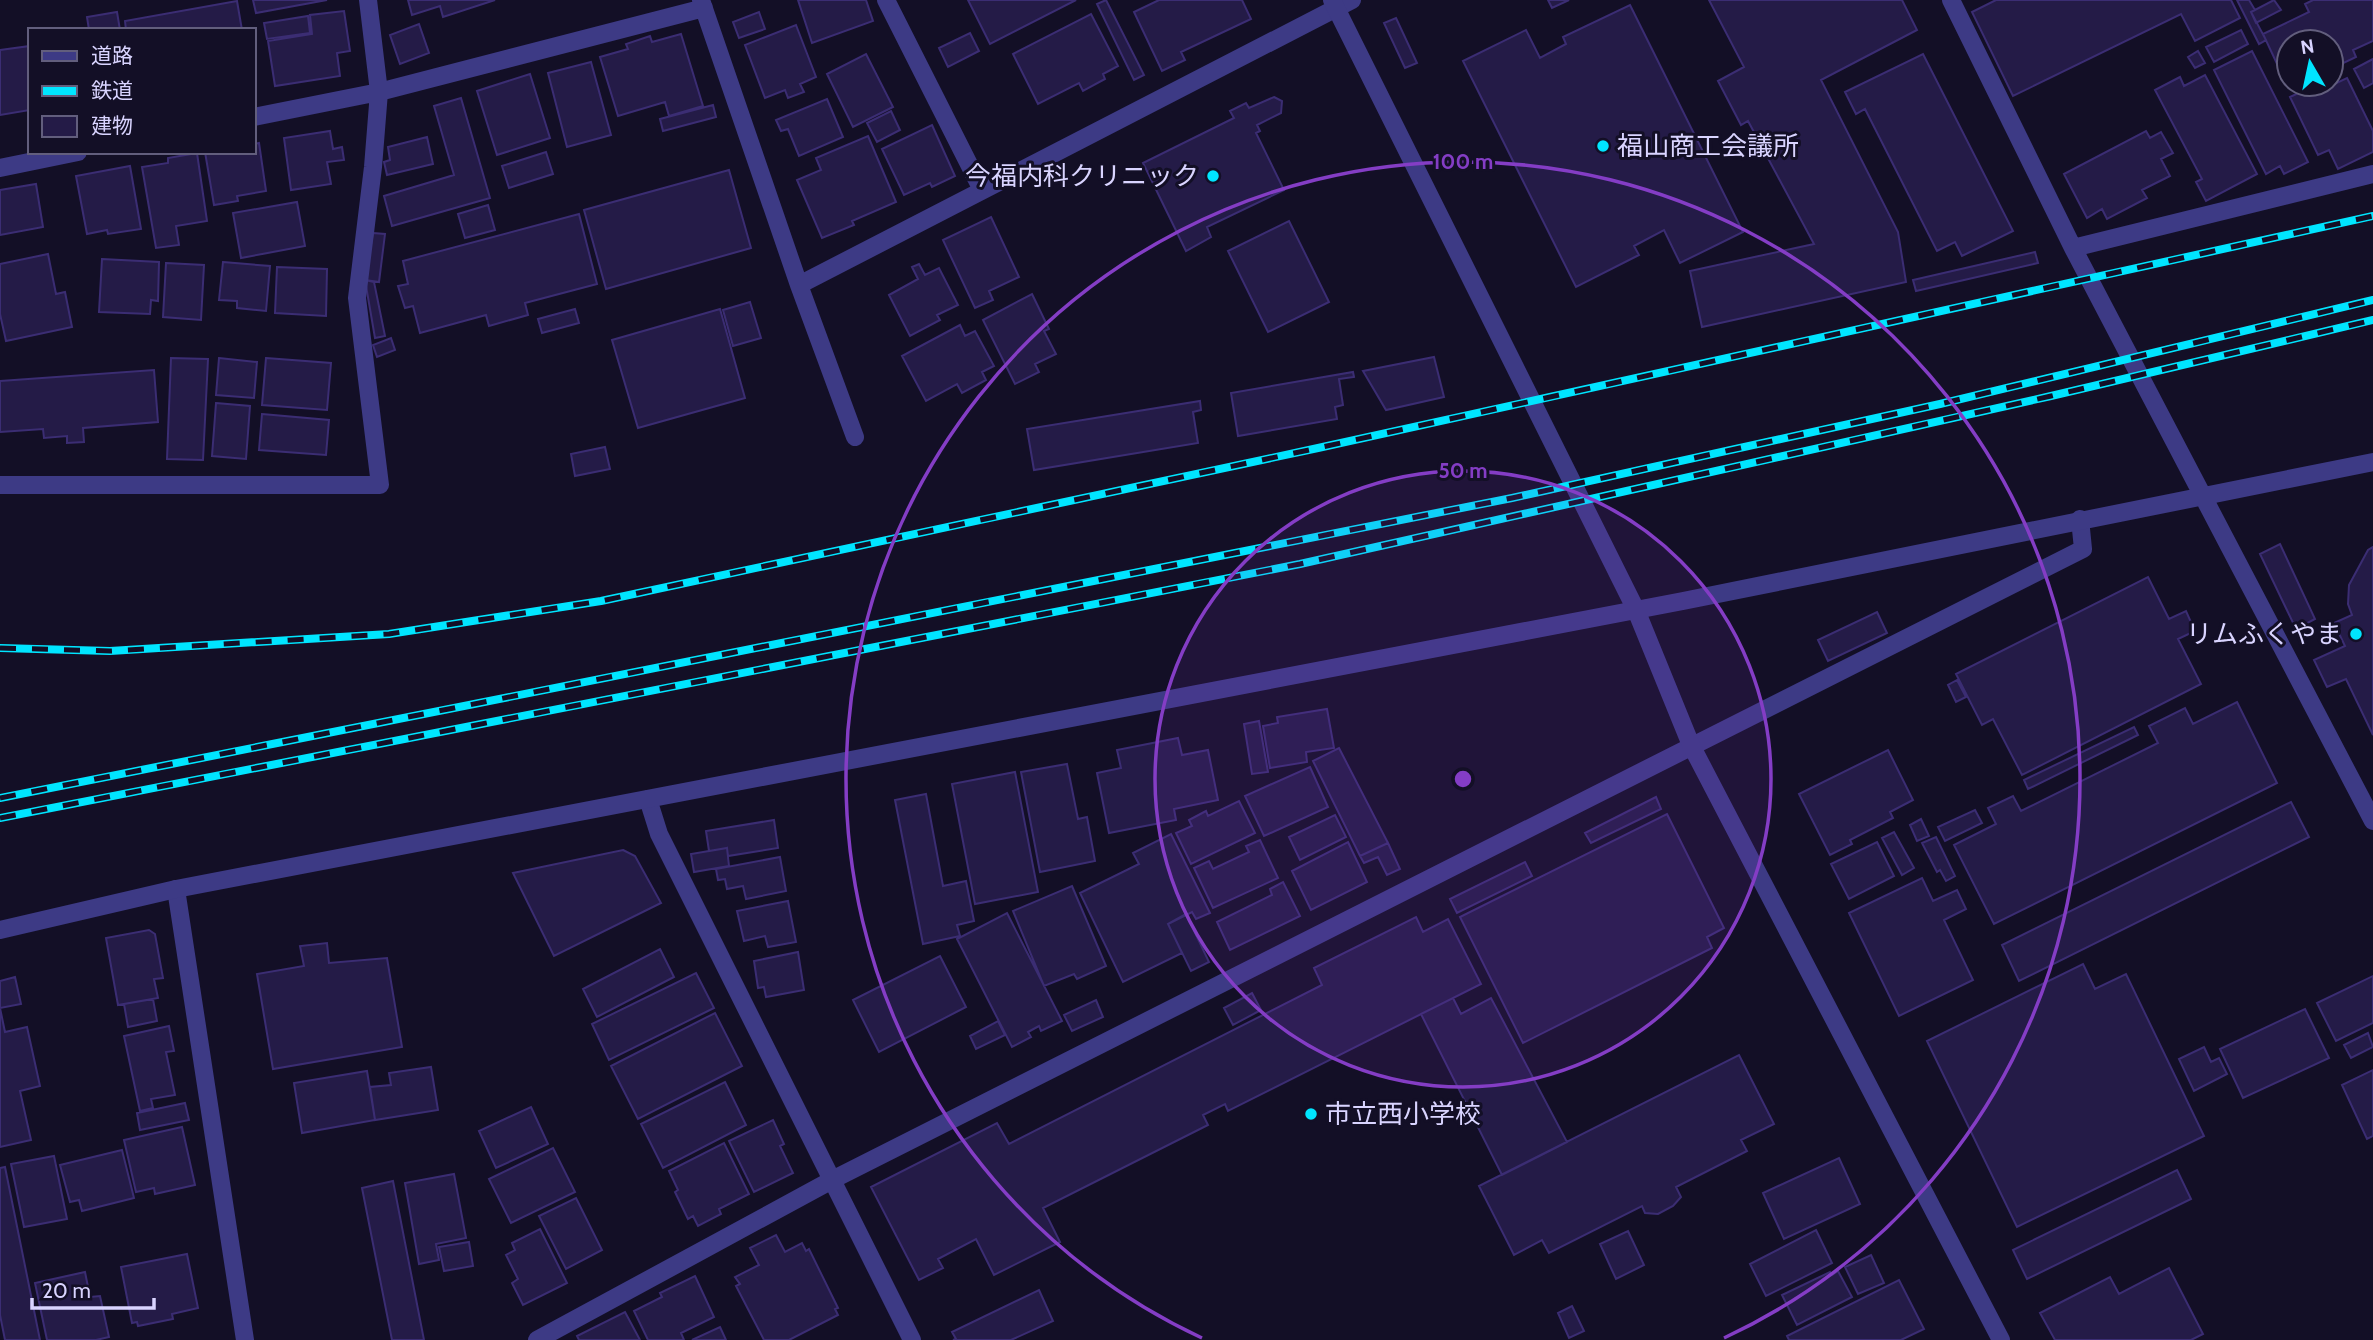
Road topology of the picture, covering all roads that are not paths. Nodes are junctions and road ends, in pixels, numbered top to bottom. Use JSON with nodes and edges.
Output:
{"nodes":[{"id":1,"x":368,"y":0,"type":"edge"},
{"id":2,"x":886,"y":0,"type":"edge"},
{"id":3,"x":1951,"y":0,"type":"edge"},
{"id":4,"x":1340,"y":3,"type":"edge"},
{"id":5,"x":703,"y":4,"type":"edge"},
{"id":6,"x":379,"y":92,"type":"junction"},
{"id":7,"x":256,"y":117,"type":"edge"},
{"id":8,"x":68,"y":154,"type":"edge"},
{"id":9,"x":0,"y":168,"type":"edge"},
{"id":10,"x":2373,"y":174,"type":"edge"},
{"id":11,"x":982,"y":190,"type":"junction"},
{"id":12,"x":2073,"y":248,"type":"junction"},
{"id":13,"x":799,"y":285,"type":"junction"},
{"id":14,"x":855,"y":437,"type":"dead end"},
{"id":15,"x":2373,"y":462,"type":"edge"},
{"id":16,"x":0,"y":485,"type":"edge"},
{"id":17,"x":2201,"y":495,"type":"junction"},
{"id":18,"x":2080,"y":519,"type":"junction"},
{"id":19,"x":1636,"y":610,"type":"junction"},
{"id":20,"x":1691,"y":745,"type":"junction"},
{"id":21,"x":648,"y":799,"type":"junction"},
{"id":22,"x":2373,"y":821,"type":"edge"},
{"id":23,"x":176,"y":889,"type":"junction"},
{"id":24,"x":0,"y":930,"type":"edge"},
{"id":25,"x":832,"y":1180,"type":"junction"},
{"id":26,"x":245,"y":1340,"type":"edge"},
{"id":27,"x":537,"y":1340,"type":"edge"},
{"id":28,"x":912,"y":1340,"type":"edge"},
{"id":29,"x":2001,"y":1340,"type":"edge"}],
"edges":[{"from":1,"to":6,"type":"street"},
{"from":2,"to":11,"type":"street"},
{"from":3,"to":12,"type":"street"},
{"from":4,"to":11,"type":"street"},
{"from":4,"to":19,"type":"street"},
{"from":5,"to":6,"type":"street"},
{"from":5,"to":13,"type":"street"},
{"from":6,"to":7,"type":"street"},
{"from":6,"to":16,"type":"street"},
{"from":8,"to":9,"type":"street"},
{"from":10,"to":12,"type":"street"},
{"from":11,"to":13,"type":"street"},
{"from":12,"to":17,"type":"street"},
{"from":13,"to":14,"type":"street"},
{"from":15,"to":17,"type":"street"},
{"from":17,"to":18,"type":"street"},
{"from":17,"to":22,"type":"street"},
{"from":18,"to":19,"type":"street"},
{"from":18,"to":20,"type":"street"},
{"from":19,"to":20,"type":"street"},
{"from":19,"to":21,"type":"street"},
{"from":20,"to":25,"type":"street"},
{"from":20,"to":29,"type":"street"},
{"from":21,"to":23,"type":"street"},
{"from":21,"to":25,"type":"street"},
{"from":23,"to":24,"type":"street"},
{"from":23,"to":26,"type":"street"},
{"from":25,"to":27,"type":"street"},
{"from":25,"to":28,"type":"street"}]}
